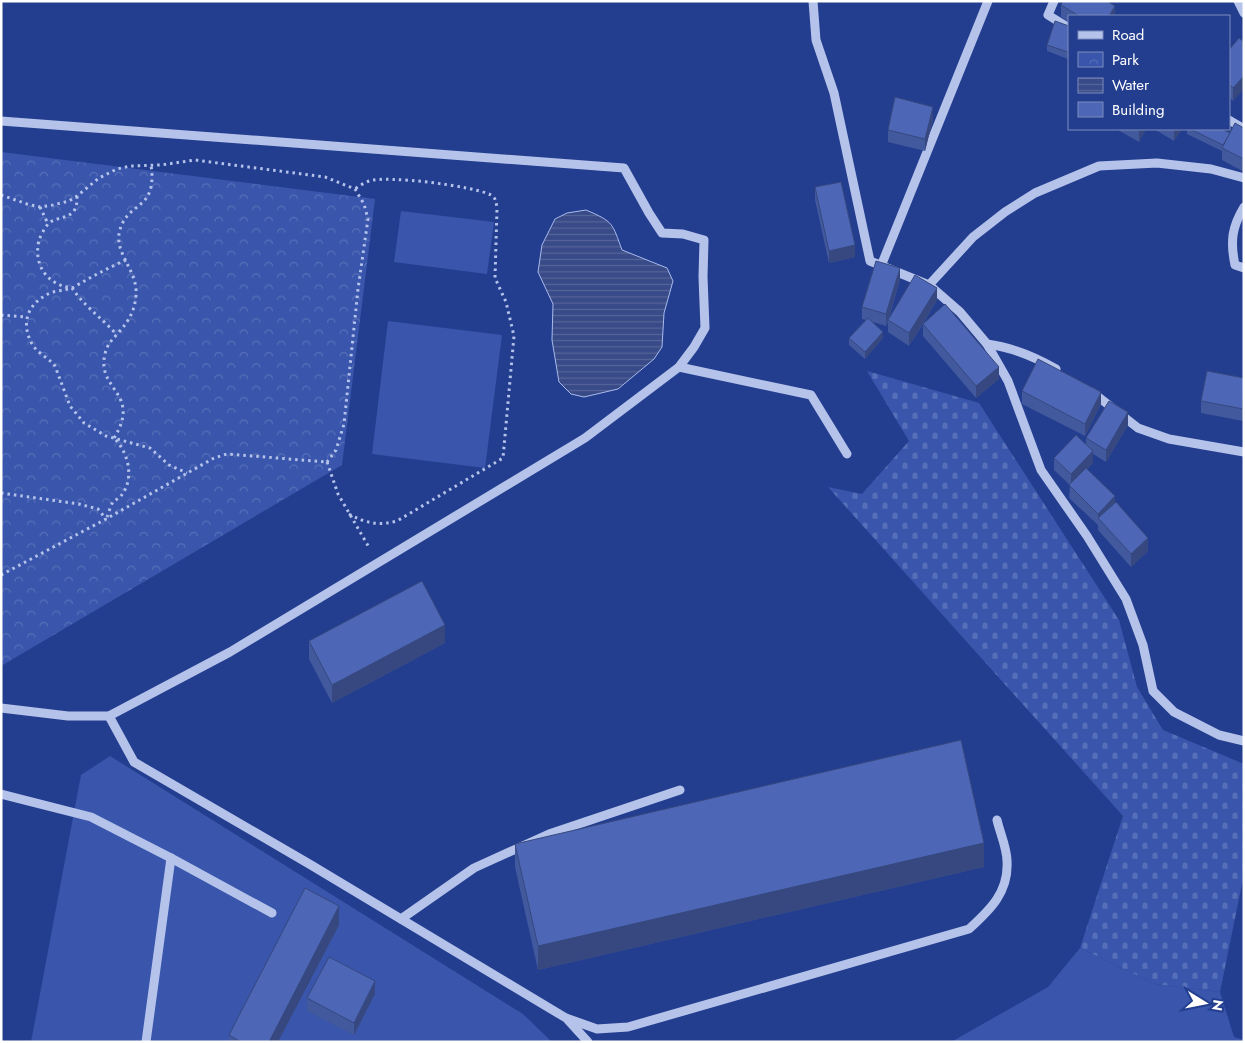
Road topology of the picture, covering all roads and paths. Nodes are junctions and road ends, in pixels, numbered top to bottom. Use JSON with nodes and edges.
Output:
{"nodes":[{"id":1,"x":813,"y":1,"type":"edge"},
{"id":2,"x":988,"y":1,"type":"edge"},
{"id":3,"x":1054,"y":1,"type":"edge"},
{"id":4,"x":1238,"y":1,"type":"edge"},
{"id":5,"x":1244,"y":13,"type":"edge"},
{"id":6,"x":1068,"y":27,"type":"edge"},
{"id":7,"x":1,"y":121,"type":"edge"},
{"id":8,"x":1230,"y":121,"type":"edge"},
{"id":9,"x":1244,"y":129,"type":"edge"},
{"id":10,"x":151,"y":165,"type":"junction"},
{"id":11,"x":1244,"y":178,"type":"edge"},
{"id":12,"x":355,"y":189,"type":"junction"},
{"id":13,"x":1,"y":195,"type":"edge"},
{"id":14,"x":77,"y":196,"type":"junction"},
{"id":15,"x":40,"y":207,"type":"junction"},
{"id":16,"x":1244,"y":207,"type":"edge"},
{"id":17,"x":48,"y":224,"type":"junction"},
{"id":18,"x":126,"y":260,"type":"junction"},
{"id":19,"x":881,"y":266,"type":"junction"},
{"id":20,"x":1244,"y":268,"type":"edge"},
{"id":21,"x":928,"y":285,"type":"junction"},
{"id":22,"x":72,"y":288,"type":"junction"},
{"id":23,"x":1,"y":314,"type":"edge"},
{"id":24,"x":26,"y":318,"type":"junction"},
{"id":25,"x":117,"y":335,"type":"junction"},
{"id":26,"x":987,"y":344,"type":"junction"},
{"id":27,"x":679,"y":367,"type":"junction"},
{"id":28,"x":1066,"y":374,"type":"edge"},
{"id":29,"x":1081,"y":384,"type":"edge"},
{"id":30,"x":114,"y":438,"type":"junction"},
{"id":31,"x":1244,"y":452,"type":"edge"},
{"id":32,"x":847,"y":454,"type":"dead end"},
{"id":33,"x":327,"y":462,"type":"junction"},
{"id":34,"x":187,"y":473,"type":"junction"},
{"id":35,"x":1,"y":493,"type":"edge"},
{"id":36,"x":349,"y":514,"type":"junction"},
{"id":37,"x":106,"y":519,"type":"junction"},
{"id":38,"x":378,"y":562,"type":"junction"},
{"id":39,"x":1,"y":575,"type":"edge"},
{"id":40,"x":1,"y":708,"type":"edge"},
{"id":41,"x":109,"y":716,"type":"junction"},
{"id":42,"x":1244,"y":741,"type":"edge"},
{"id":43,"x":680,"y":790,"type":"dead end"},
{"id":44,"x":1,"y":794,"type":"edge"},
{"id":45,"x":997,"y":820,"type":"dead end"},
{"id":46,"x":171,"y":858,"type":"junction"},
{"id":47,"x":272,"y":913,"type":"dead end"},
{"id":48,"x":401,"y":919,"type":"junction"},
{"id":49,"x":566,"y":1018,"type":"junction"},
{"id":50,"x":146,"y":1042,"type":"edge"},
{"id":51,"x":588,"y":1042,"type":"edge"}],
"edges":[{"from":1,"to":19,"type":"street"},
{"from":2,"to":19,"type":"street"},
{"from":3,"to":6,"type":"street"},
{"from":4,"to":5,"type":"street"},
{"from":7,"to":27,"type":"street"},
{"from":8,"to":9,"type":"street"},
{"from":10,"to":12,"type":"path"},
{"from":10,"to":14,"type":"path"},
{"from":10,"to":18,"type":"path"},
{"from":11,"to":21,"type":"street"},
{"from":12,"to":33,"type":"path"},
{"from":12,"to":36,"type":"path"},
{"from":13,"to":15,"type":"path"},
{"from":14,"to":15,"type":"path"},
{"from":14,"to":17,"type":"path"},
{"from":15,"to":17,"type":"path"},
{"from":16,"to":20,"type":"street"},
{"from":17,"to":22,"type":"path"},
{"from":18,"to":22,"type":"path"},
{"from":18,"to":25,"type":"path"},
{"from":19,"to":21,"type":"street"},
{"from":21,"to":26,"type":"street"},
{"from":22,"to":24,"type":"path"},
{"from":22,"to":25,"type":"path"},
{"from":23,"to":24,"type":"path"},
{"from":24,"to":30,"type":"path"},
{"from":25,"to":30,"type":"path"},
{"from":26,"to":28,"type":"street"},
{"from":26,"to":42,"type":"street"},
{"from":27,"to":32,"type":"street"},
{"from":27,"to":38,"type":"street"},
{"from":29,"to":31,"type":"street"},
{"from":30,"to":34,"type":"path"},
{"from":30,"to":37,"type":"path"},
{"from":33,"to":34,"type":"path"},
{"from":33,"to":36,"type":"path"},
{"from":34,"to":37,"type":"path"},
{"from":35,"to":37,"type":"path"},
{"from":36,"to":38,"type":"path"},
{"from":37,"to":39,"type":"path"},
{"from":38,"to":41,"type":"street"},
{"from":40,"to":41,"type":"street"},
{"from":41,"to":48,"type":"street"},
{"from":43,"to":48,"type":"street"},
{"from":44,"to":46,"type":"street"},
{"from":45,"to":49,"type":"street"},
{"from":46,"to":47,"type":"street"},
{"from":46,"to":50,"type":"street"},
{"from":48,"to":49,"type":"street"},
{"from":49,"to":51,"type":"street"}]}
